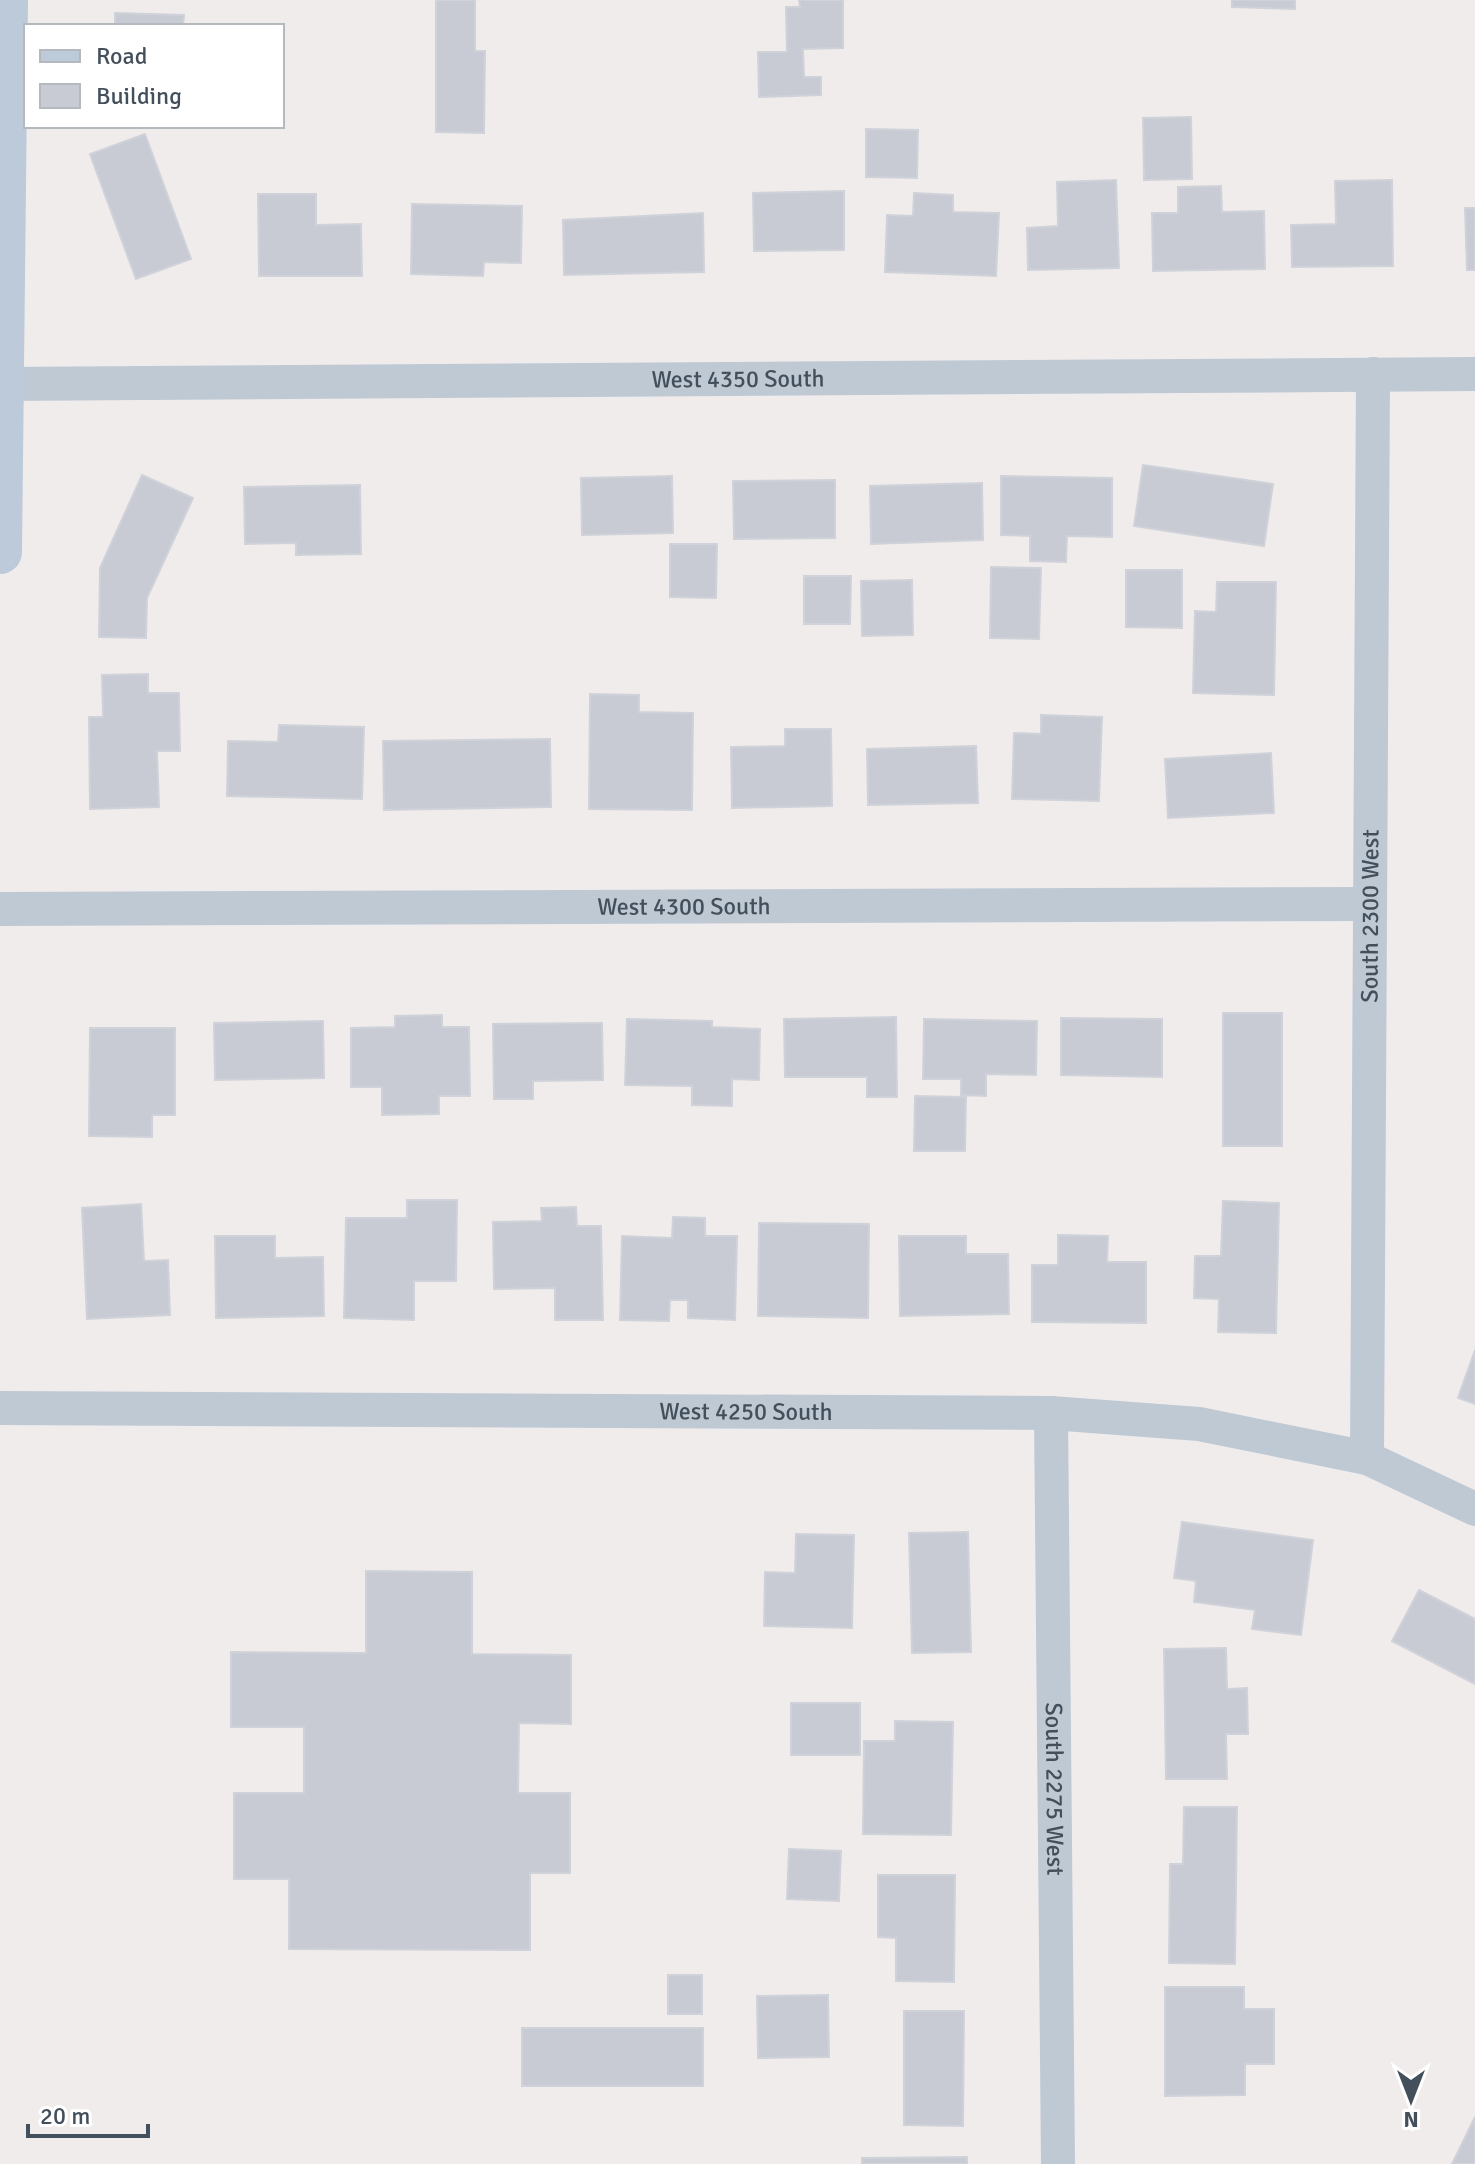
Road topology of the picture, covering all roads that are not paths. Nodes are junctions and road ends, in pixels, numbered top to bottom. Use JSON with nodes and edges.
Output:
{"nodes":[{"id":1,"x":6,"y":0,"type":"edge"},
{"id":2,"x":1373,"y":374,"type":"junction"},
{"id":3,"x":1475,"y":374,"type":"edge"},
{"id":4,"x":2,"y":384,"type":"edge"},
{"id":5,"x":0,"y":552,"type":"edge"},
{"id":6,"x":1370,"y":904,"type":"junction"},
{"id":7,"x":0,"y":909,"type":"edge"},
{"id":8,"x":0,"y":1408,"type":"edge"},
{"id":9,"x":1051,"y":1413,"type":"junction"},
{"id":10,"x":1367,"y":1458,"type":"junction"},
{"id":11,"x":1475,"y":1509,"type":"edge"},
{"id":12,"x":1058,"y":2164,"type":"edge"}],
"edges":[{"from":1,"to":4,"type":"street"},
{"from":2,"to":3,"type":"street","name":"West 4350 South"},
{"from":2,"to":4,"type":"street","name":"West 4350 South"},
{"from":2,"to":6,"type":"street","name":"South 2300 West"},
{"from":4,"to":5,"type":"street"},
{"from":6,"to":7,"type":"street","name":"West 4300 South"},
{"from":6,"to":10,"type":"street","name":"South 2300 West"},
{"from":8,"to":9,"type":"street","name":"West 4250 South"},
{"from":9,"to":10,"type":"street","name":"West 4250 South"},
{"from":9,"to":12,"type":"street","name":"South 2275 West"},
{"from":10,"to":11,"type":"street","name":"West 4250 South"}]}
